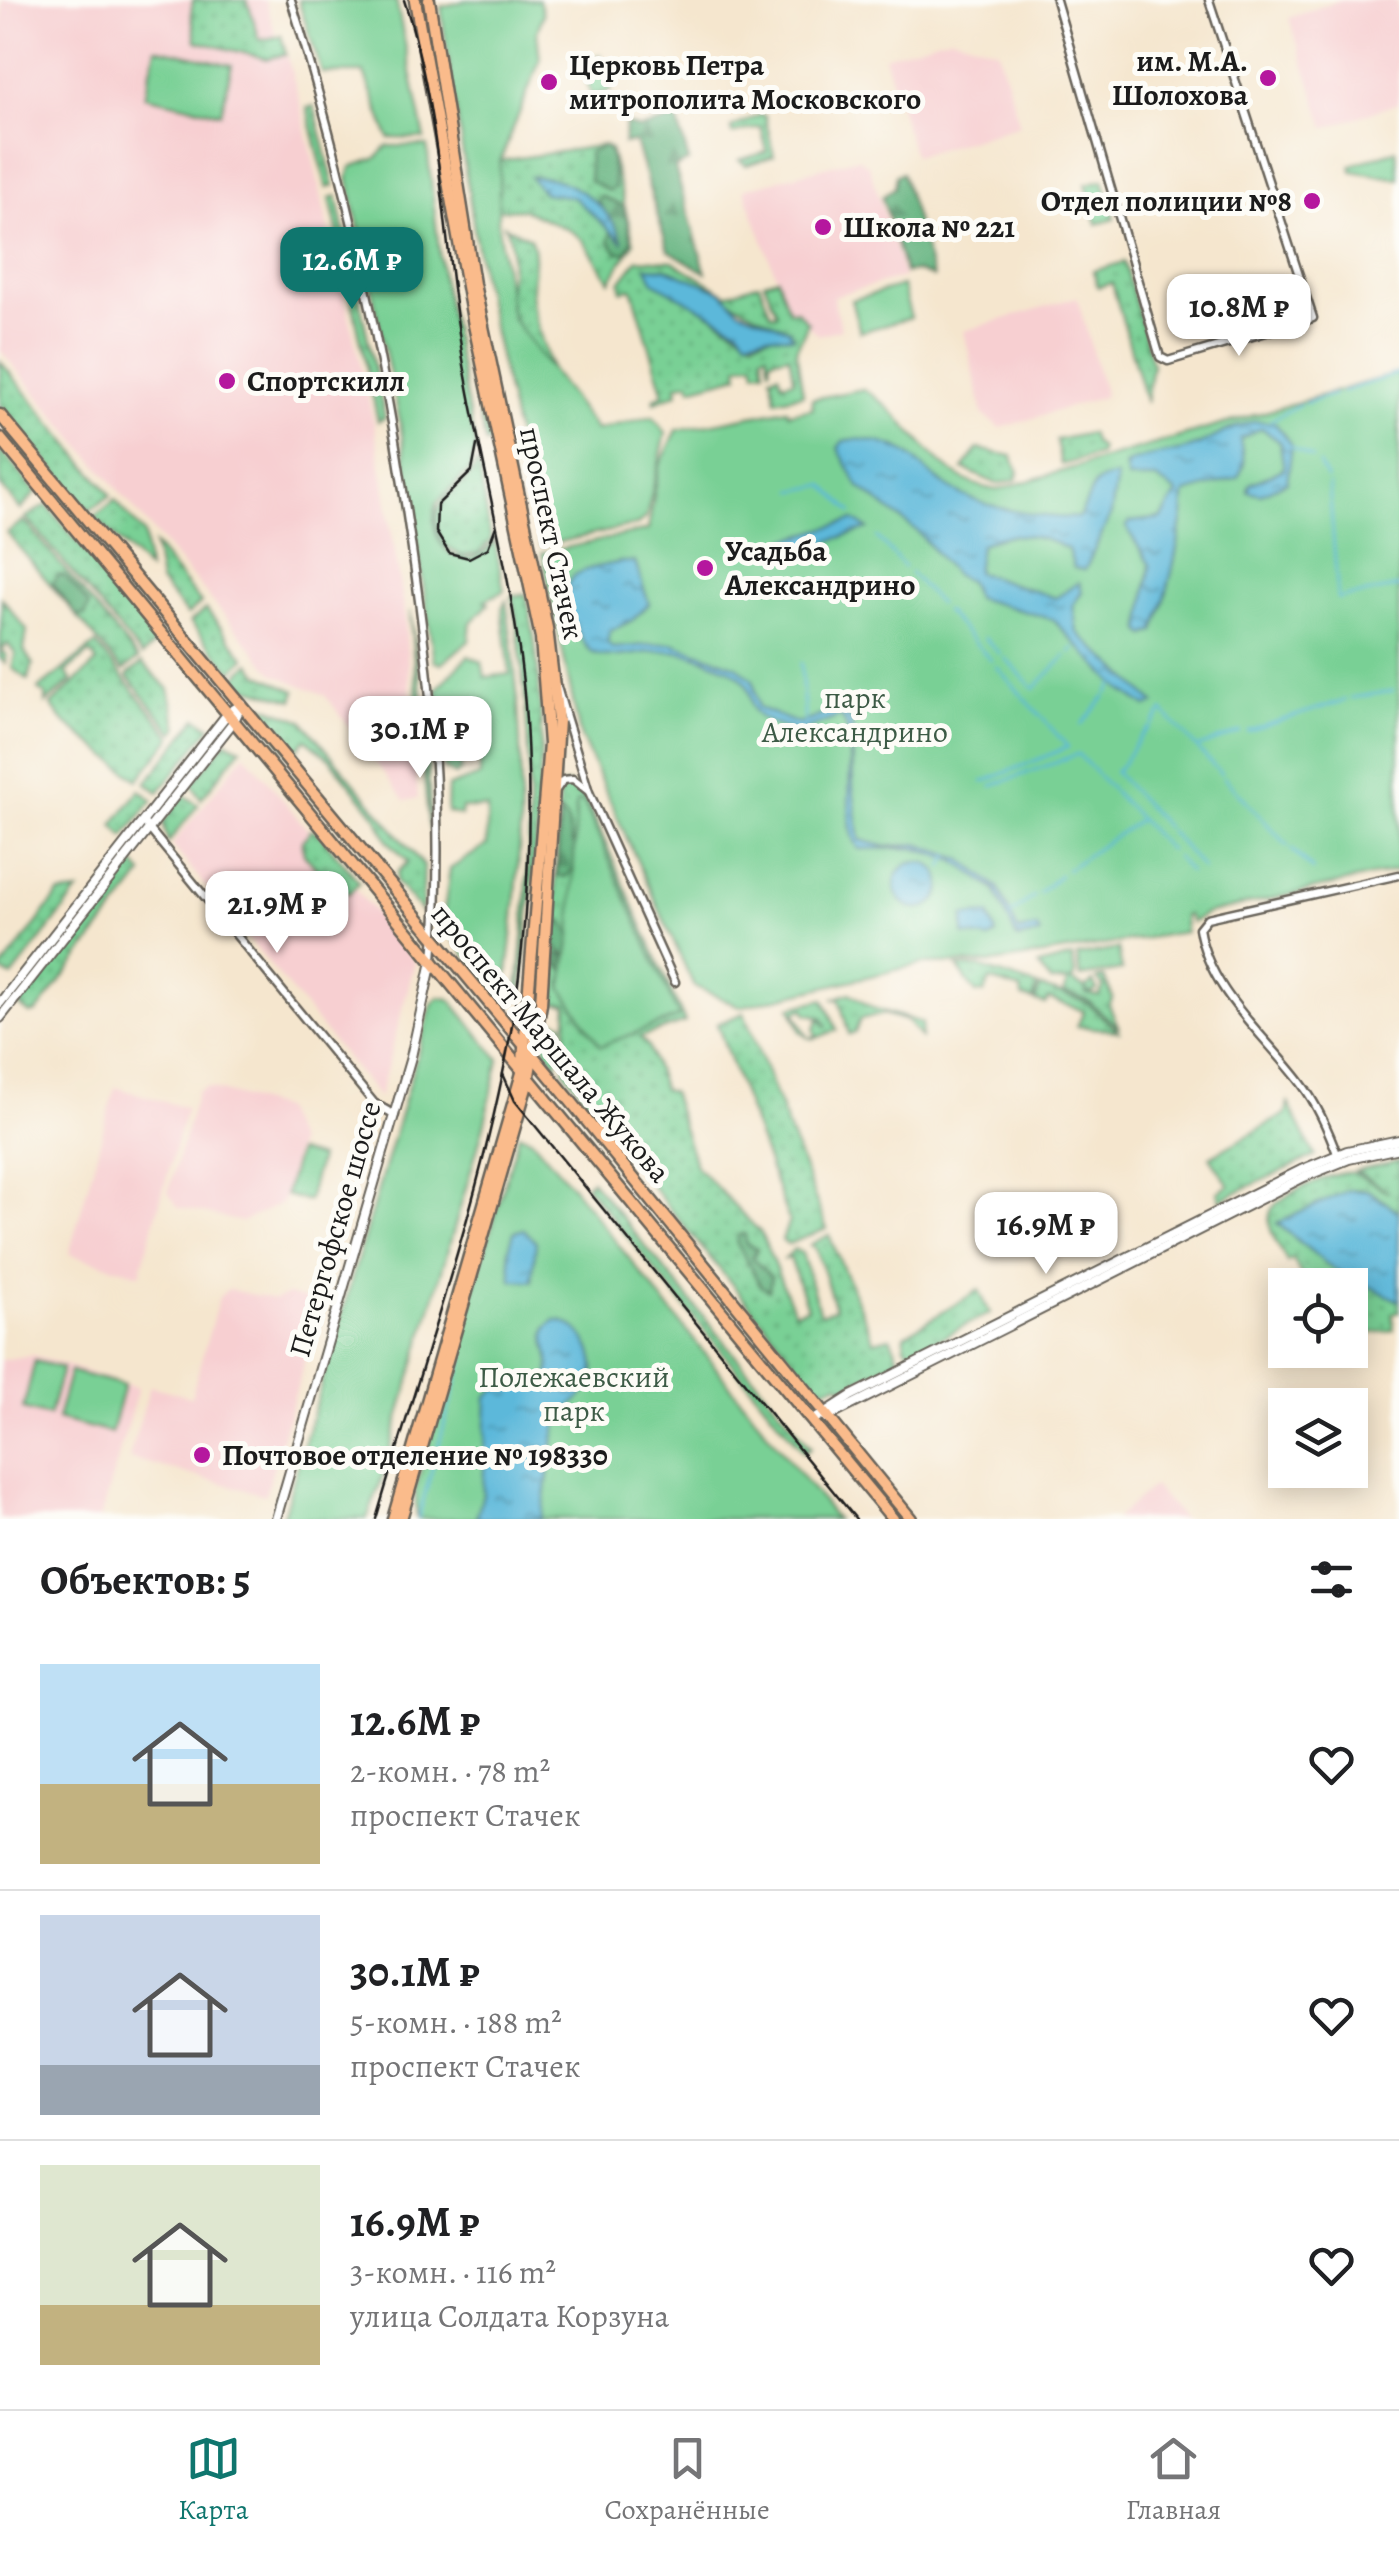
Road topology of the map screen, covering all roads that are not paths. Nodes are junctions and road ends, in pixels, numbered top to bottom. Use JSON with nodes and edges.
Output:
{"nodes":[{"id":1,"x":291,"y":0,"type":"edge"},
{"id":2,"x":414,"y":0,"type":"edge"},
{"id":3,"x":429,"y":0,"type":"edge"},
{"id":4,"x":1056,"y":0,"type":"edge"},
{"id":5,"x":1209,"y":0,"type":"edge"},
{"id":6,"x":0,"y":415,"type":"edge"},
{"id":7,"x":0,"y":438,"type":"edge"},
{"id":8,"x":556,"y":683,"type":"junction"},
{"id":9,"x":242,"y":704,"type":"junction"},
{"id":10,"x":231,"y":717,"type":"junction"},
{"id":11,"x":555,"y":791,"type":"junction"},
{"id":12,"x":589,"y":792,"type":"junction"},
{"id":13,"x":146,"y":825,"type":"junction"},
{"id":14,"x":1399,"y":875,"type":"edge"},
{"id":15,"x":434,"y":937,"type":"junction"},
{"id":16,"x":433,"y":956,"type":"junction"},
{"id":17,"x":675,"y":982,"type":"dead end"},
{"id":18,"x":0,"y":1002,"type":"edge"},
{"id":19,"x":0,"y":1018,"type":"edge"},
{"id":20,"x":525,"y":1046,"type":"junction"},
{"id":21,"x":533,"y":1056,"type":"junction"},
{"id":22,"x":525,"y":1077,"type":"junction"},
{"id":23,"x":394,"y":1115,"type":"junction"},
{"id":24,"x":1399,"y":1140,"type":"edge"},
{"id":25,"x":1399,"y":1148,"type":"edge"},
{"id":26,"x":1339,"y":1158,"type":"junction"},
{"id":27,"x":824,"y":1415,"type":"junction"},
{"id":28,"x":812,"y":1422,"type":"junction"},
{"id":29,"x":276,"y":1519,"type":"edge"},
{"id":30,"x":393,"y":1519,"type":"edge"},
{"id":31,"x":401,"y":1519,"type":"edge"},
{"id":32,"x":893,"y":1519,"type":"edge"},
{"id":33,"x":911,"y":1519,"type":"edge"}],
"edges":[{"from":1,"to":15,"type":"street"},
{"from":2,"to":20,"type":"main road","name":"проспект Стачек"},
{"from":3,"to":8,"type":"main road","name":"проспект Стачек"},
{"from":4,"to":5,"type":"street"},
{"from":6,"to":9,"type":"main road","name":"проспект Маршала Жукова"},
{"from":7,"to":10,"type":"main road","name":"проспект Маршала Жукова"},
{"from":8,"to":11,"type":"main road","name":"проспект Стачек"},
{"from":8,"to":12,"type":"street"},
{"from":9,"to":10,"type":"street"},
{"from":9,"to":15,"type":"main road","name":"проспект Маршала Жукова"},
{"from":10,"to":13,"type":"street"},
{"from":10,"to":16,"type":"main road","name":"проспект Маршала Жукова"},
{"from":11,"to":12,"type":"street"},
{"from":11,"to":21,"type":"main road","name":"проспект Стачек"},
{"from":12,"to":17,"type":"street"},
{"from":13,"to":18,"type":"street"},
{"from":13,"to":19,"type":"street"},
{"from":13,"to":23,"type":"street"},
{"from":14,"to":26,"type":"street"},
{"from":15,"to":16,"type":"street"},
{"from":15,"to":20,"type":"main road","name":"проспект Маршала Жукова"},
{"from":16,"to":22,"type":"main road","name":"проспект Маршала Жукова"},
{"from":16,"to":23,"type":"street","name":"Петергофское шоссе"},
{"from":20,"to":21,"type":"main road","name":"проспект Маршала Жукова"},
{"from":20,"to":22,"type":"main road","name":"проспект Стачек"},
{"from":21,"to":22,"type":"main road","name":"проспект Стачек"},
{"from":21,"to":27,"type":"main road","name":"проспект Маршала Жукова"},
{"from":22,"to":28,"type":"main road","name":"проспект Маршала Жукова"},
{"from":22,"to":30,"type":"main road"},
{"from":22,"to":31,"type":"main road"},
{"from":23,"to":29,"type":"street","name":"Петергофское шоссе"},
{"from":24,"to":26,"type":"street"},
{"from":25,"to":26,"type":"street"},
{"from":26,"to":27,"type":"street"},
{"from":27,"to":28,"type":"street"},
{"from":27,"to":33,"type":"main road","name":"проспект Маршала Жукова"},
{"from":28,"to":32,"type":"main road","name":"проспект Маршала Жукова"}]}
